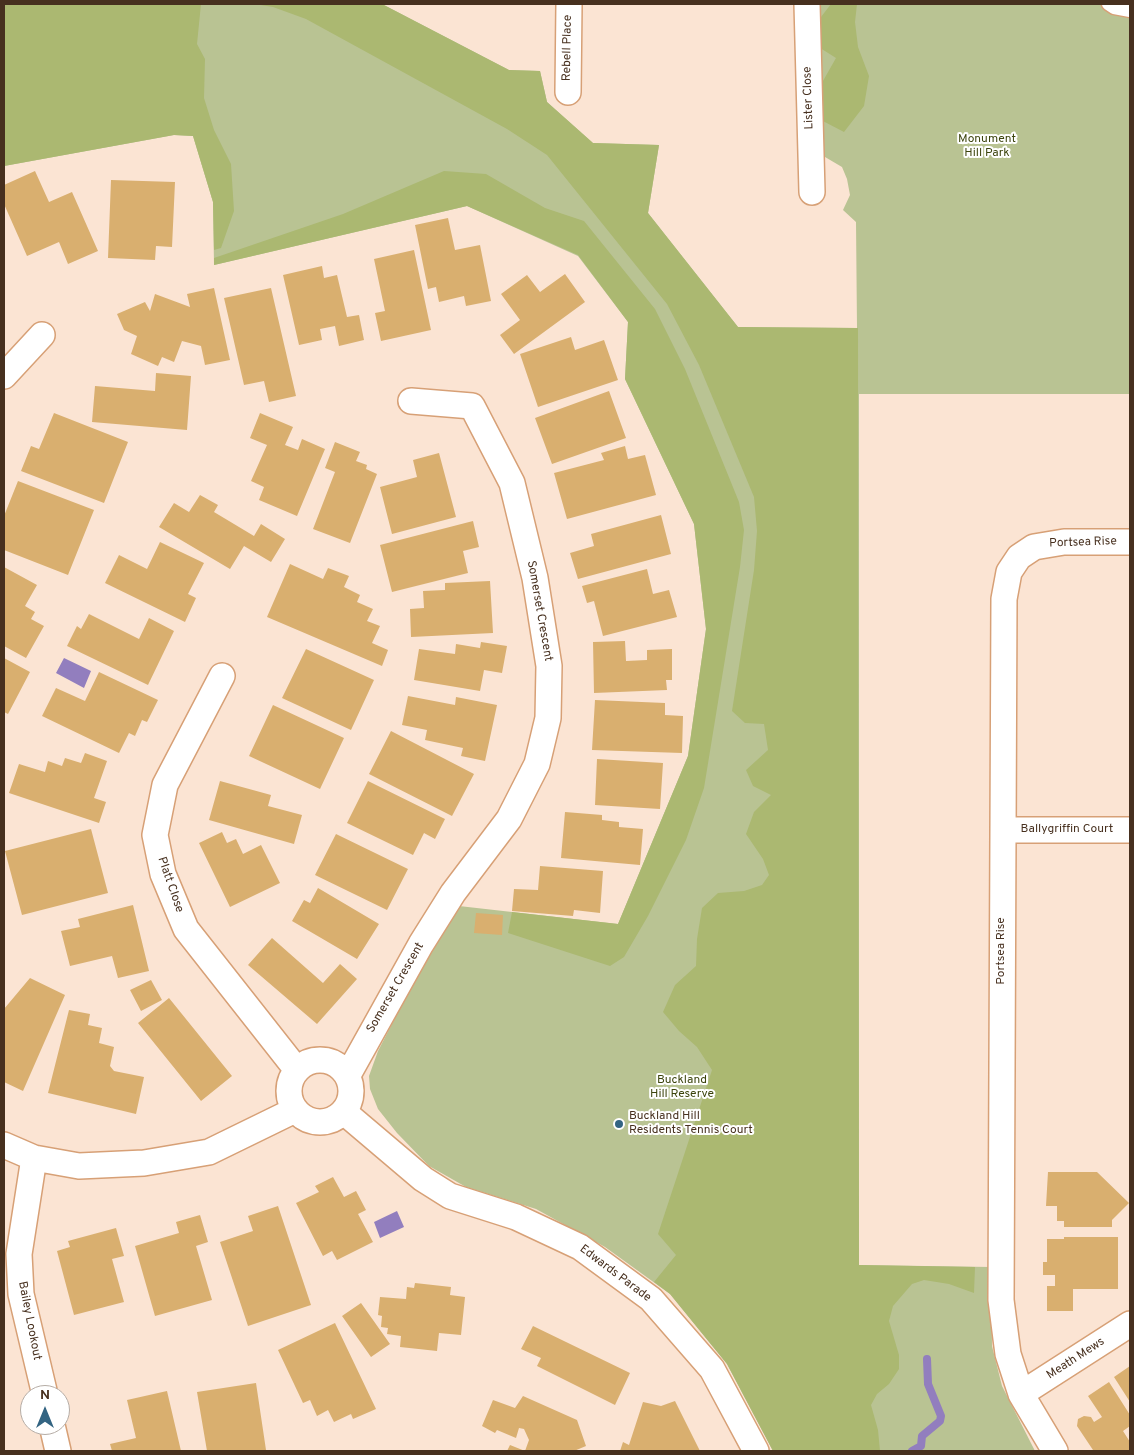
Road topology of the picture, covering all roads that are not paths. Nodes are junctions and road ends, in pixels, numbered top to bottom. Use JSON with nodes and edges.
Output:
{"nodes":[{"id":1,"x":569,"y":4,"type":"edge"},
{"id":2,"x":806,"y":4,"type":"edge"},
{"id":3,"x":1108,"y":4,"type":"edge"},
{"id":4,"x":1130,"y":11,"type":"edge"},
{"id":5,"x":568,"y":92,"type":"dead end"},
{"id":6,"x":812,"y":192,"type":"dead end"},
{"id":7,"x":42,"y":335,"type":"dead end"},
{"id":8,"x":4,"y":376,"type":"edge"},
{"id":9,"x":411,"y":402,"type":"dead end"},
{"id":10,"x":1130,"y":542,"type":"edge"},
{"id":11,"x":222,"y":676,"type":"dead end"},
{"id":12,"x":1003,"y":830,"type":"junction"},
{"id":13,"x":1130,"y":830,"type":"edge"},
{"id":14,"x":296,"y":1070,"type":"junction"},
{"id":15,"x":348,"y":1075,"type":"junction"},
{"id":16,"x":296,"y":1110,"type":"junction"},
{"id":17,"x":344,"y":1112,"type":"junction"},
{"id":18,"x":4,"y":1145,"type":"edge"},
{"id":19,"x":34,"y":1158,"type":"junction"},
{"id":20,"x":1130,"y":1324,"type":"edge"},
{"id":21,"x":43,"y":1385,"type":"edge"},
{"id":22,"x":1021,"y":1394,"type":"junction"},
{"id":23,"x":54,"y":1435,"type":"edge"},
{"id":24,"x":58,"y":1451,"type":"edge"},
{"id":25,"x":756,"y":1451,"type":"edge"},
{"id":26,"x":1055,"y":1451,"type":"edge"}],
"edges":[{"from":1,"to":5,"type":"street","name":"Rebell Place"},
{"from":2,"to":6,"type":"street","name":"Lister Close"},
{"from":3,"to":4,"type":"lane"},
{"from":7,"to":8,"type":"street"},
{"from":9,"to":15,"type":"street","name":"Somerset Crescent"},
{"from":10,"to":12,"type":"street","name":"Portsea Rise"},
{"from":11,"to":14,"type":"street","name":"Platt Close"},
{"from":12,"to":13,"type":"street","name":"Ballygriffin Court"},
{"from":12,"to":22,"type":"street","name":"Portsea Rise"},
{"from":14,"to":15,"type":"street"},
{"from":14,"to":16,"type":"street"},
{"from":15,"to":17,"type":"street"},
{"from":16,"to":17,"type":"street"},
{"from":16,"to":19,"type":"street"},
{"from":17,"to":25,"type":"street","name":"Edwards Parade"},
{"from":18,"to":19,"type":"street"},
{"from":19,"to":21,"type":"street","name":"Bailey Lookout"},
{"from":20,"to":22,"type":"street","name":"Meath Mews"},
{"from":22,"to":26,"type":"street","name":"Portsea Rise"},
{"from":23,"to":24,"type":"street"}]}
